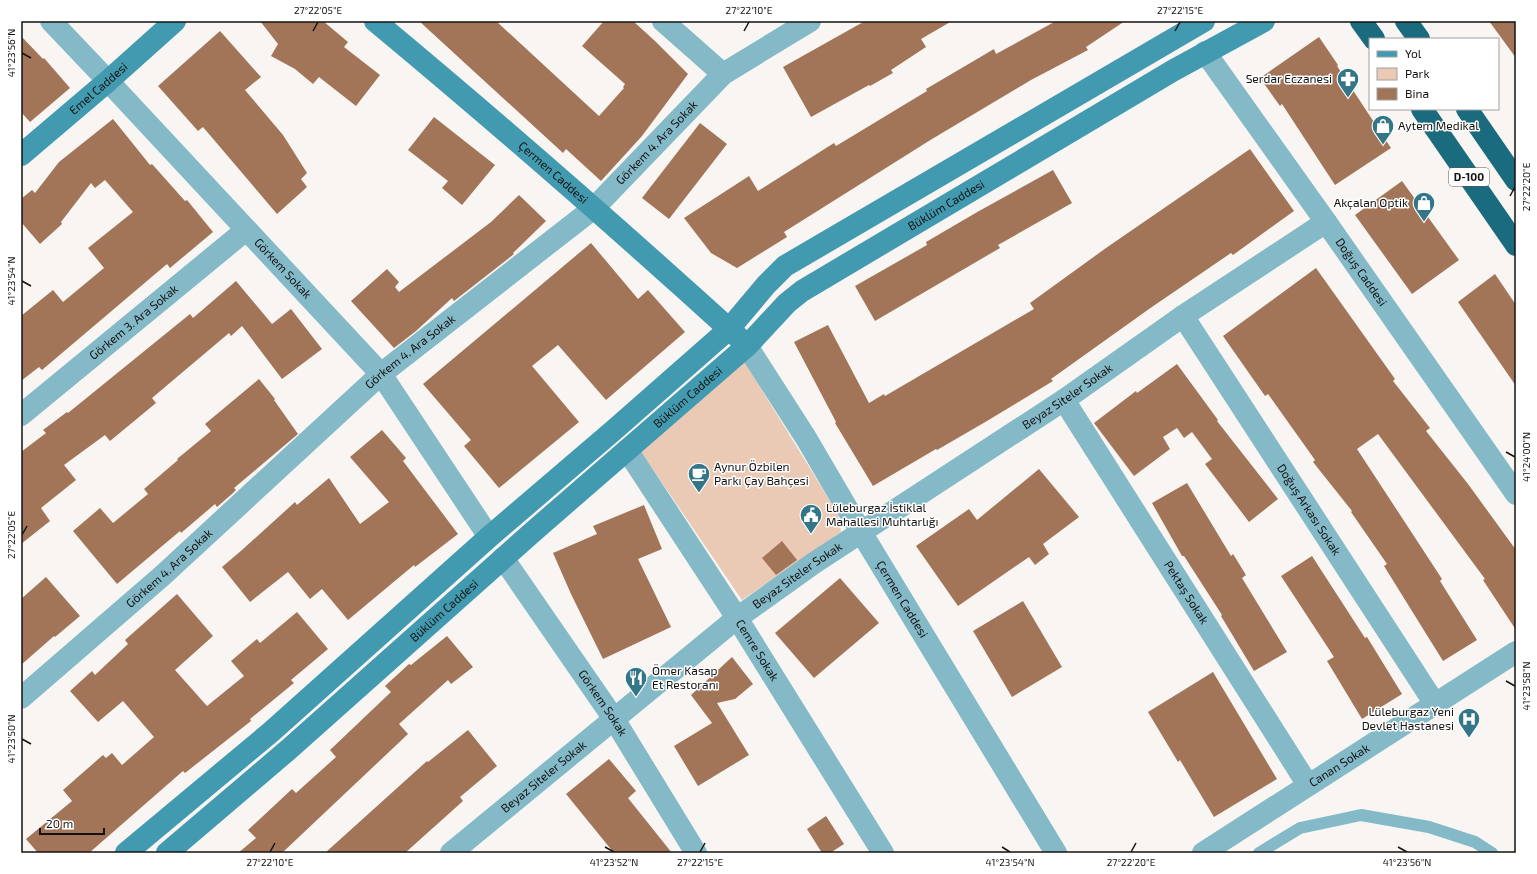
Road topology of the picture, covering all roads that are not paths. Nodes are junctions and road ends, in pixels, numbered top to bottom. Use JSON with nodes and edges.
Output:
{"nodes":[{"id":1,"x":51,"y":21,"type":"edge"},
{"id":2,"x":175,"y":21,"type":"edge"},
{"id":3,"x":375,"y":21,"type":"edge"},
{"id":4,"x":663,"y":21,"type":"edge"},
{"id":5,"x":810,"y":21,"type":"edge"},
{"id":6,"x":1264,"y":21,"type":"edge"},
{"id":7,"x":1361,"y":21,"type":"edge"},
{"id":8,"x":1406,"y":21,"type":"edge"},
{"id":9,"x":1192,"y":24,"type":"edge"},
{"id":10,"x":1373,"y":38,"type":"edge"},
{"id":11,"x":1418,"y":38,"type":"edge"},
{"id":12,"x":1204,"y":52,"type":"junction"},
{"id":13,"x":723,"y":74,"type":"junction"},
{"id":14,"x":108,"y":81,"type":"junction"},
{"id":15,"x":1423,"y":110,"type":"edge"},
{"id":16,"x":1468,"y":110,"type":"edge"},
{"id":17,"x":21,"y":155,"type":"edge"},
{"id":18,"x":1516,"y":180,"type":"edge"},
{"id":19,"x":594,"y":208,"type":"junction"},
{"id":20,"x":1326,"y":222,"type":"junction"},
{"id":21,"x":246,"y":230,"type":"junction"},
{"id":22,"x":1516,"y":245,"type":"edge"},
{"id":23,"x":1183,"y":316,"type":"junction"},
{"id":24,"x":729,"y":329,"type":"junction"},
{"id":25,"x":747,"y":346,"type":"junction"},
{"id":26,"x":381,"y":374,"type":"junction"},
{"id":27,"x":1064,"y":400,"type":"junction"},
{"id":28,"x":21,"y":415,"type":"edge"},
{"id":29,"x":627,"y":450,"type":"junction"},
{"id":30,"x":1516,"y":494,"type":"edge"},
{"id":31,"x":861,"y":532,"type":"junction"},
{"id":32,"x":489,"y":537,"type":"junction"},
{"id":33,"x":504,"y":558,"type":"junction"},
{"id":34,"x":737,"y":618,"type":"junction"},
{"id":35,"x":1516,"y":652,"type":"edge"},
{"id":36,"x":21,"y":698,"type":"edge"},
{"id":37,"x":1435,"y":704,"type":"junction"},
{"id":38,"x":614,"y":719,"type":"junction"},
{"id":39,"x":1308,"y":785,"type":"junction"},
{"id":40,"x":464,"y":848,"type":"edge"},
{"id":41,"x":126,"y":853,"type":"edge"},
{"id":42,"x":167,"y":853,"type":"edge"},
{"id":43,"x":696,"y":853,"type":"edge"},
{"id":44,"x":883,"y":853,"type":"edge"},
{"id":45,"x":1056,"y":853,"type":"edge"},
{"id":46,"x":1203,"y":853,"type":"edge"},
{"id":47,"x":1259,"y":853,"type":"edge"},
{"id":48,"x":1492,"y":853,"type":"edge"}],
"edges":[{"from":1,"to":14,"type":"street","name":"Görkem Sokak"},
{"from":2,"to":14,"type":"main road","name":"Emel Caddesi"},
{"from":3,"to":19,"type":"main road","name":"Çermen Caddesi"},
{"from":4,"to":13,"type":"street"},
{"from":5,"to":13,"type":"street","name":"Görkem 4. Ara Sokak"},
{"from":6,"to":12,"type":"main road","name":"Büklüm Caddesi"},
{"from":7,"to":10,"type":"highway"},
{"from":8,"to":11,"type":"highway"},
{"from":9,"to":12,"type":"main road"},
{"from":9,"to":24,"type":"main road","name":"Büklüm Caddesi"},
{"from":12,"to":20,"type":"street","name":"Doğuş Caddesi"},
{"from":12,"to":25,"type":"main road","name":"Büklüm Caddesi"},
{"from":13,"to":19,"type":"street","name":"Görkem 4. Ara Sokak"},
{"from":14,"to":17,"type":"main road","name":"Emel Caddesi"},
{"from":14,"to":21,"type":"street","name":"Görkem Sokak"},
{"from":15,"to":22,"type":"highway","number":"D-100"},
{"from":16,"to":18,"type":"highway","number":"D-100"},
{"from":19,"to":24,"type":"main road","name":"Çermen Caddesi"},
{"from":19,"to":26,"type":"street","name":"Görkem 4. Ara Sokak"},
{"from":20,"to":23,"type":"street","name":"Beyaz Siteler Sokak"},
{"from":20,"to":30,"type":"street","name":"Doğuş Caddesi"},
{"from":21,"to":26,"type":"street","name":"Görkem Sokak"},
{"from":21,"to":28,"type":"street","name":"Görkem 3. Ara Sokak"},
{"from":23,"to":27,"type":"street","name":"Beyaz Siteler Sokak"},
{"from":23,"to":37,"type":"street","name":"Doğuş Arkası Sokak"},
{"from":24,"to":25,"type":"main road","name":"Çermen Caddesi"},
{"from":24,"to":32,"type":"main road","name":"Büklüm Caddesi"},
{"from":25,"to":29,"type":"main road","name":"Büklüm Caddesi"},
{"from":25,"to":31,"type":"street","name":"Çermen Caddesi"},
{"from":26,"to":32,"type":"street","name":"Görkem Sokak"},
{"from":26,"to":36,"type":"street","name":"Görkem 4. Ara Sokak"},
{"from":27,"to":31,"type":"street","name":"Beyaz Siteler Sokak"},
{"from":27,"to":39,"type":"street","name":"Pektaş Sokak"},
{"from":29,"to":33,"type":"main road","name":"Büklüm Caddesi"},
{"from":29,"to":34,"type":"street","name":"Cemre Sokak"},
{"from":31,"to":34,"type":"street","name":"Beyaz Siteler Sokak"},
{"from":31,"to":45,"type":"street","name":"Çermen Caddesi"},
{"from":32,"to":33,"type":"main road"},
{"from":32,"to":41,"type":"main road","name":"Büklüm Caddesi"},
{"from":33,"to":38,"type":"street","name":"Görkem Sokak"},
{"from":33,"to":42,"type":"main road","name":"Büklüm Caddesi"},
{"from":34,"to":38,"type":"street","name":"Beyaz Siteler Sokak"},
{"from":34,"to":44,"type":"street","name":"Cemre Sokak"},
{"from":35,"to":37,"type":"street","name":"Canan Sokak"},
{"from":37,"to":39,"type":"street","name":"Canan Sokak"},
{"from":38,"to":40,"type":"street","name":"Beyaz Siteler Sokak"},
{"from":38,"to":43,"type":"street","name":"Görkem Sokak"},
{"from":39,"to":46,"type":"street","name":"Canan Sokak"},
{"from":47,"to":48,"type":"lane"}]}
